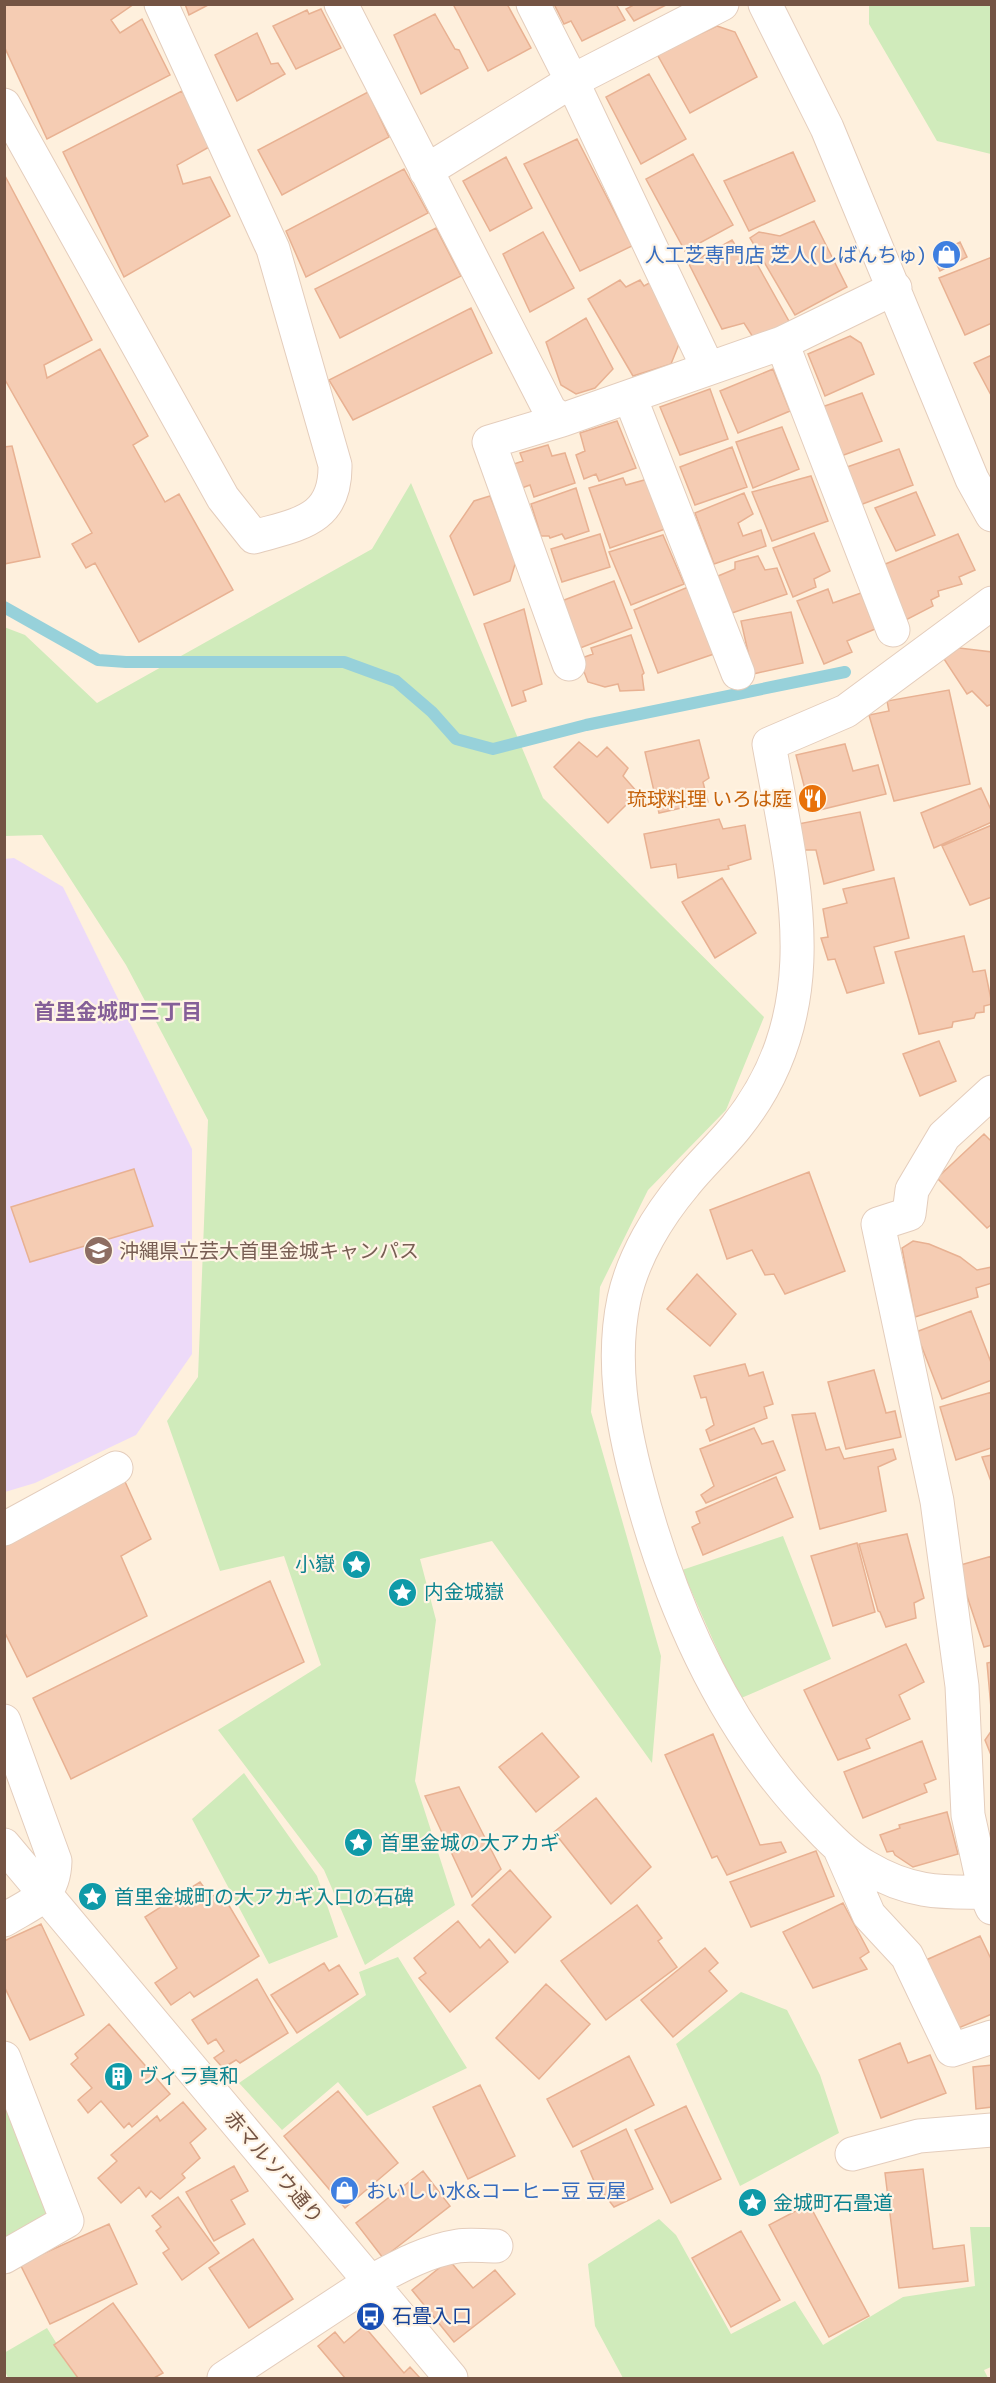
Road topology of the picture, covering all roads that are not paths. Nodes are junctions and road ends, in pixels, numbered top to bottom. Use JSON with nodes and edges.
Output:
{"nodes":[{"id":1,"x":161,"y":4,"type":"edge"},
{"id":2,"x":341,"y":4,"type":"edge"},
{"id":3,"x":533,"y":4,"type":"edge"},
{"id":4,"x":722,"y":4,"type":"edge"},
{"id":5,"x":765,"y":4,"type":"edge"},
{"id":6,"x":572,"y":81,"type":"junction"},
{"id":7,"x":4,"y":105,"type":"edge"},
{"id":8,"x":426,"y":171,"type":"junction"},
{"id":9,"x":895,"y":288,"type":"junction"},
{"id":10,"x":782,"y":343,"type":"junction"},
{"id":11,"x":708,"y":368,"type":"junction"},
{"id":12,"x":630,"y":397,"type":"junction"},
{"id":13,"x":562,"y":420,"type":"junction"},
{"id":14,"x":992,"y":515,"type":"edge"},
{"id":15,"x":992,"y":603,"type":"edge"},
{"id":16,"x":893,"y":630,"type":"dead end"},
{"id":17,"x":569,"y":664,"type":"dead end"},
{"id":18,"x":738,"y":673,"type":"dead end"},
{"id":19,"x":992,"y":1092,"type":"edge"},
{"id":20,"x":116,"y":1468,"type":"dead end"},
{"id":21,"x":4,"y":1529,"type":"edge"},
{"id":22,"x":4,"y":1721,"type":"edge"},
{"id":23,"x":4,"y":1845,"type":"edge"},
{"id":24,"x":840,"y":1848,"type":"junction"},
{"id":25,"x":45,"y":1894,"type":"junction"},
{"id":26,"x":989,"y":1897,"type":"edge"},
{"id":27,"x":4,"y":1920,"type":"edge"},
{"id":28,"x":992,"y":2037,"type":"edge"},
{"id":29,"x":4,"y":2058,"type":"edge"},
{"id":30,"x":992,"y":2130,"type":"edge"},
{"id":31,"x":852,"y":2154,"type":"dead end"},
{"id":32,"x":496,"y":2246,"type":"dead end"},
{"id":33,"x":4,"y":2258,"type":"edge"},
{"id":34,"x":370,"y":2282,"type":"junction"},
{"id":35,"x":224,"y":2379,"type":"edge"},
{"id":36,"x":451,"y":2379,"type":"edge"}],
"edges":[{"from":1,"to":7,"type":"street"},
{"from":2,"to":8,"type":"street"},
{"from":3,"to":6,"type":"street"},
{"from":4,"to":6,"type":"street"},
{"from":5,"to":9,"type":"street"},
{"from":6,"to":8,"type":"street"},
{"from":6,"to":11,"type":"street"},
{"from":8,"to":13,"type":"street"},
{"from":9,"to":10,"type":"street"},
{"from":9,"to":14,"type":"street"},
{"from":10,"to":11,"type":"street"},
{"from":10,"to":16,"type":"street"},
{"from":11,"to":12,"type":"street"},
{"from":12,"to":13,"type":"street"},
{"from":12,"to":18,"type":"street"},
{"from":13,"to":17,"type":"street"},
{"from":15,"to":24,"type":"street"},
{"from":19,"to":26,"type":"street"},
{"from":20,"to":21,"type":"street"},
{"from":22,"to":25,"type":"street"},
{"from":23,"to":25,"type":"street","name":"赤マルソウ通り"},
{"from":24,"to":26,"type":"street"},
{"from":24,"to":28,"type":"street"},
{"from":25,"to":27,"type":"street"},
{"from":25,"to":34,"type":"street","name":"赤マルソウ通り"},
{"from":29,"to":33,"type":"street"},
{"from":30,"to":31,"type":"street"},
{"from":32,"to":34,"type":"street"},
{"from":34,"to":35,"type":"street"},
{"from":34,"to":36,"type":"street","name":"赤マルソウ通り"}]}
